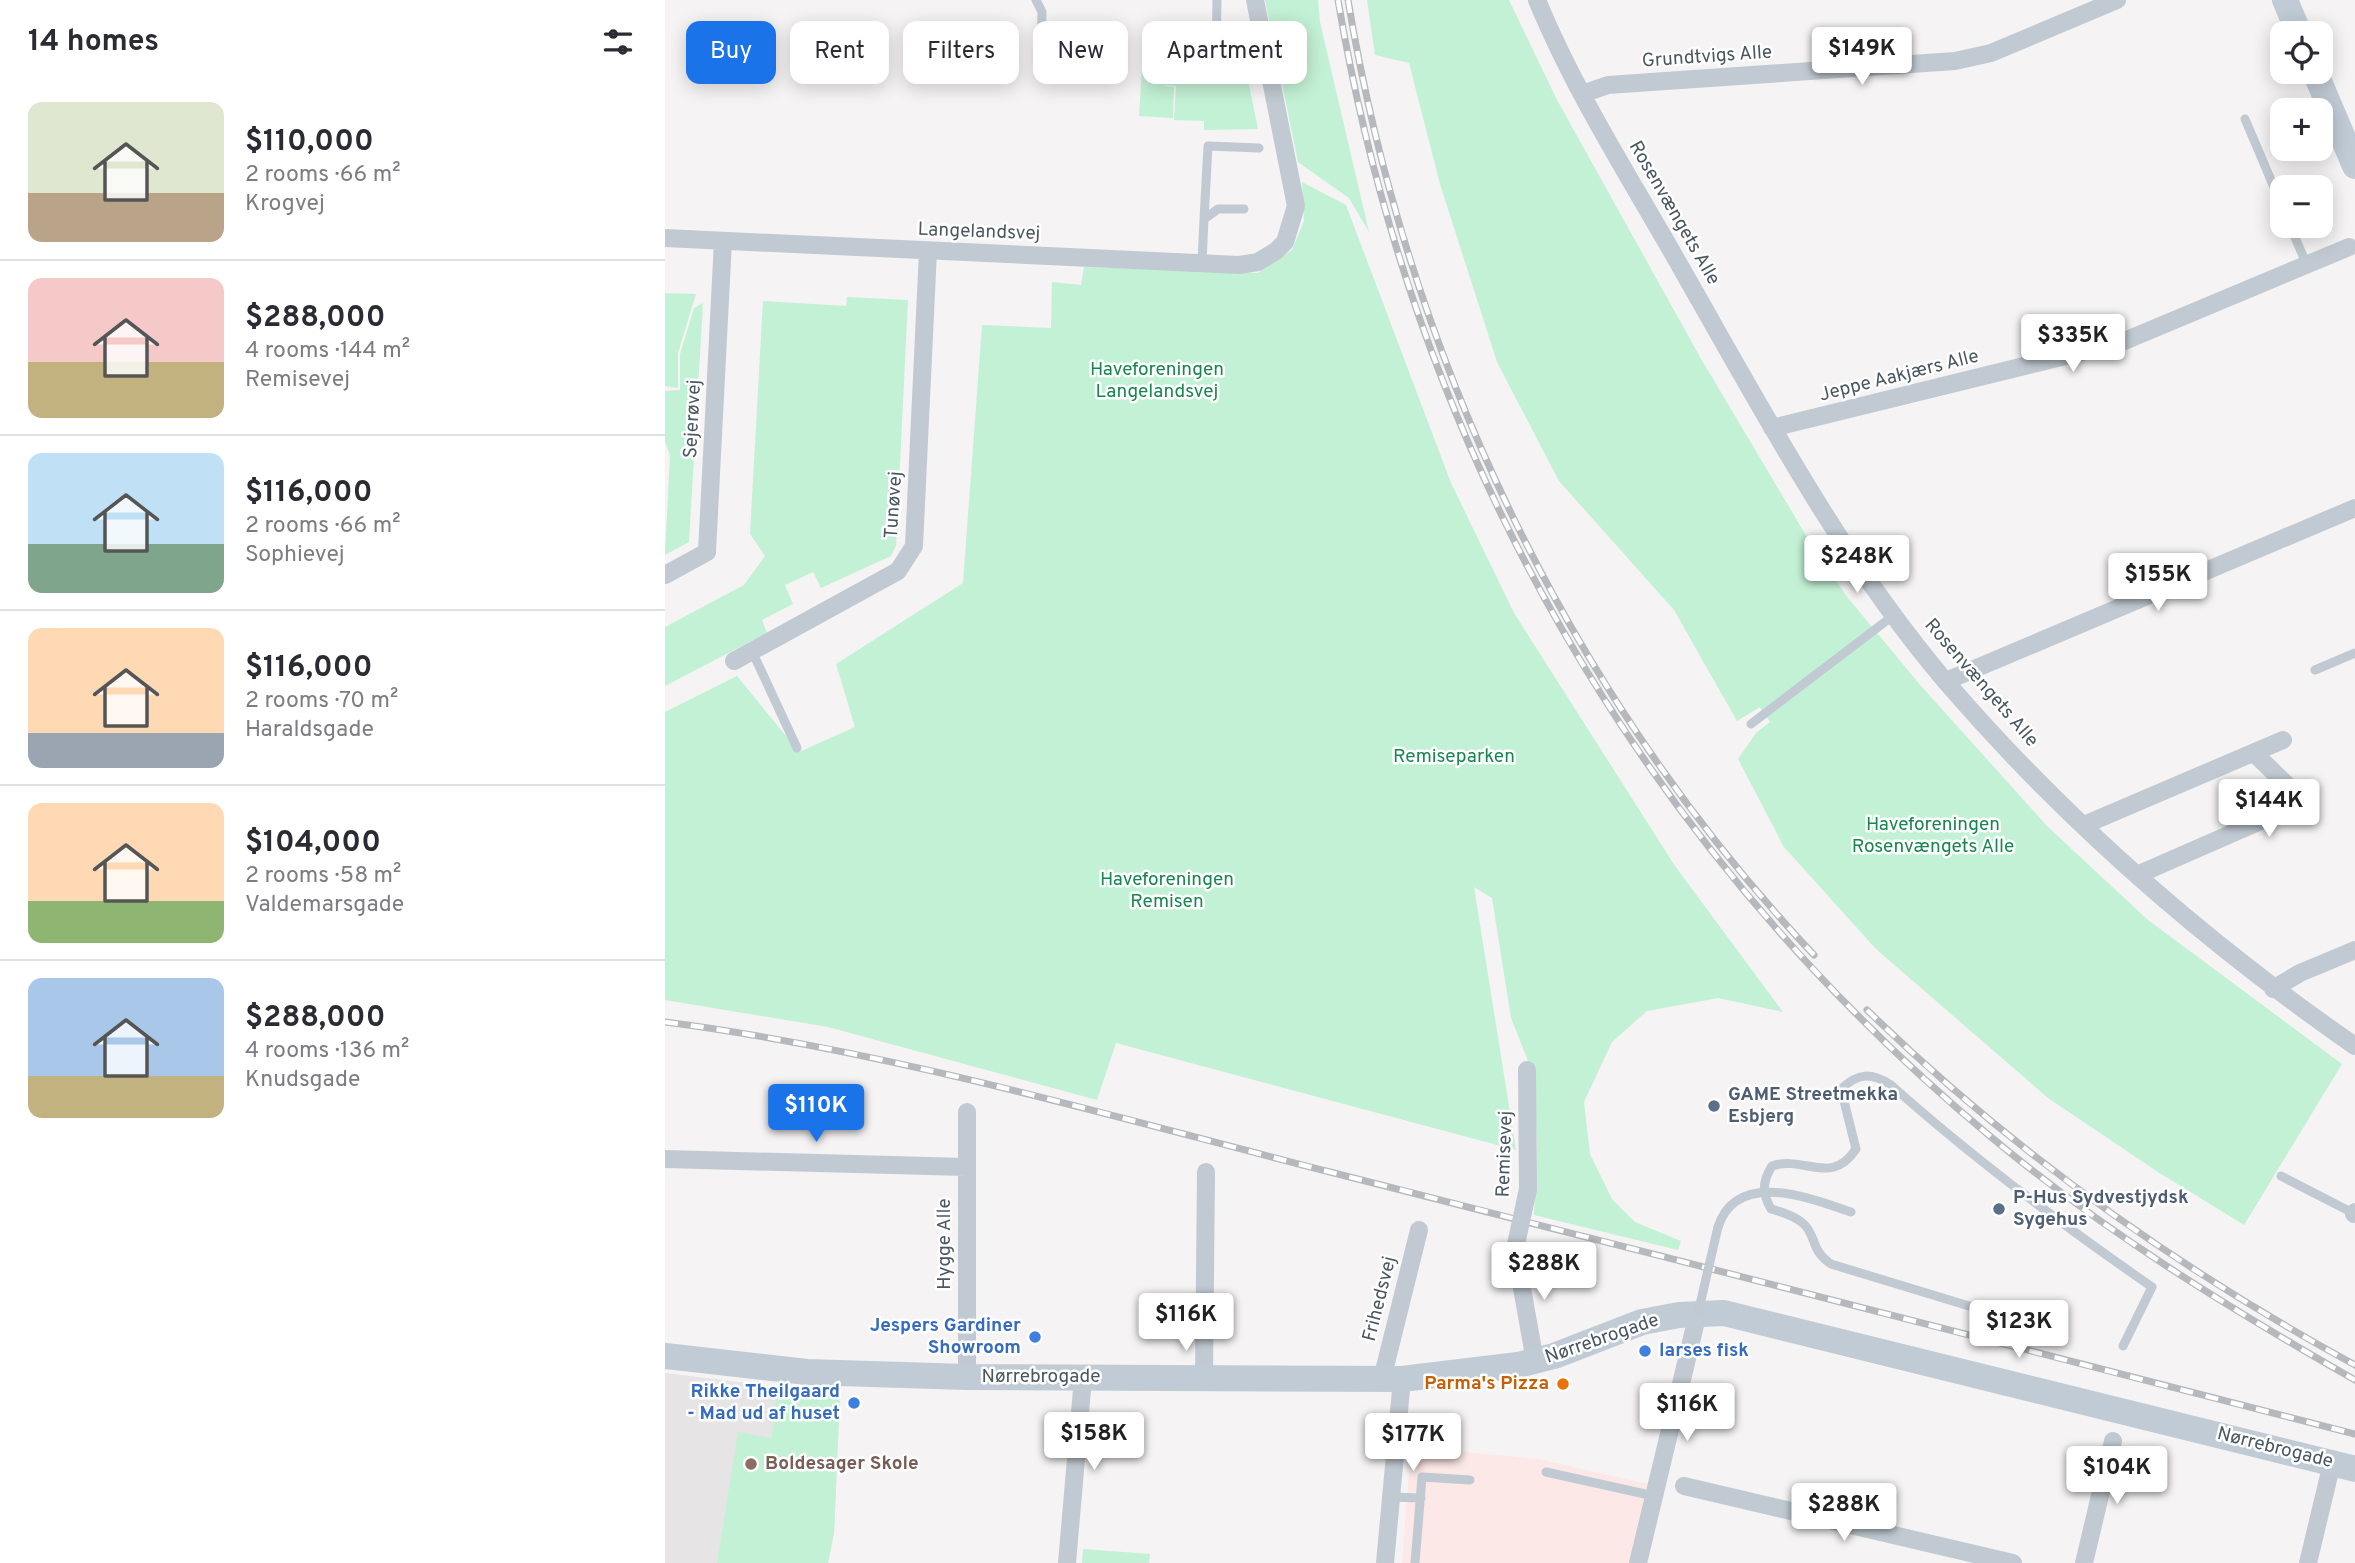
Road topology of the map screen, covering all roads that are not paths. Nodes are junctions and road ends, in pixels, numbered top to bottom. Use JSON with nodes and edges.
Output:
{"nodes":[{"id":1,"x":1036,"y":0,"type":"edge"},
{"id":2,"x":1217,"y":0,"type":"edge"},
{"id":3,"x":1255,"y":0,"type":"edge"},
{"id":4,"x":1537,"y":0,"type":"edge"},
{"id":5,"x":2117,"y":0,"type":"edge"},
{"id":6,"x":2285,"y":0,"type":"edge"},
{"id":7,"x":1042,"y":21,"type":"edge"},
{"id":8,"x":1217,"y":21,"type":"edge"},
{"id":9,"x":2294,"y":21,"type":"edge"},
{"id":10,"x":2320,"y":84,"type":"edge"},
{"id":11,"x":1583,"y":94,"type":"junction"},
{"id":12,"x":2245,"y":119,"type":"dead end"},
{"id":13,"x":1259,"y":148,"type":"dead end"},
{"id":14,"x":2355,"y":166,"type":"edge"},
{"id":15,"x":2270,"y":178,"type":"edge"},
{"id":16,"x":1244,"y":209,"type":"dead end"},
{"id":17,"x":1204,"y":219,"type":"junction"},
{"id":18,"x":665,"y":238,"type":"edge"},
{"id":19,"x":2295,"y":238,"type":"edge"},
{"id":20,"x":723,"y":241,"type":"junction"},
{"id":21,"x":2349,"y":247,"type":"dead end"},
{"id":22,"x":928,"y":251,"type":"junction"},
{"id":23,"x":1202,"y":263,"type":"junction"},
{"id":24,"x":2307,"y":265,"type":"junction"},
{"id":25,"x":1772,"y":428,"type":"junction"},
{"id":26,"x":2355,"y":508,"type":"edge"},
{"id":27,"x":665,"y":575,"type":"edge"},
{"id":28,"x":1895,"y":614,"type":"junction"},
{"id":29,"x":752,"y":651,"type":"junction"},
{"id":30,"x":2355,"y":653,"type":"edge"},
{"id":31,"x":734,"y":661,"type":"dead end"},
{"id":32,"x":2315,"y":670,"type":"dead end"},
{"id":33,"x":1946,"y":681,"type":"junction"},
{"id":34,"x":1751,"y":724,"type":"dead end"},
{"id":35,"x":2283,"y":740,"type":"dead end"},
{"id":36,"x":797,"y":748,"type":"dead end"},
{"id":37,"x":2254,"y":752,"type":"junction"},
{"id":38,"x":2084,"y":825,"type":"junction"},
{"id":39,"x":2137,"y":875,"type":"junction"},
{"id":40,"x":2355,"y":950,"type":"edge"},
{"id":41,"x":2273,"y":989,"type":"junction"},
{"id":42,"x":2355,"y":1046,"type":"edge"},
{"id":43,"x":1527,"y":1070,"type":"dead end"},
{"id":44,"x":967,"y":1112,"type":"dead end"},
{"id":45,"x":665,"y":1159,"type":"edge"},
{"id":46,"x":966,"y":1167,"type":"junction"},
{"id":47,"x":1206,"y":1172,"type":"dead end"},
{"id":48,"x":2281,"y":1176,"type":"dead end"},
{"id":49,"x":1763,"y":1192,"type":"junction"},
{"id":50,"x":1851,"y":1212,"type":"dead end"},
{"id":51,"x":2355,"y":1214,"type":"edge"},
{"id":52,"x":1419,"y":1230,"type":"dead end"},
{"id":53,"x":1698,"y":1313,"type":"junction"},
{"id":54,"x":1991,"y":1313,"type":"dead end"},
{"id":55,"x":2123,"y":1346,"type":"dead end"},
{"id":56,"x":665,"y":1356,"type":"edge"},
{"id":57,"x":1535,"y":1361,"type":"junction"},
{"id":58,"x":1204,"y":1376,"type":"junction"},
{"id":59,"x":967,"y":1377,"type":"junction"},
{"id":60,"x":1083,"y":1378,"type":"junction"},
{"id":61,"x":1392,"y":1379,"type":"junction"},
{"id":62,"x":2113,"y":1441,"type":"dead end"},
{"id":63,"x":2344,"y":1466,"type":"edge"},
{"id":64,"x":1546,"y":1472,"type":"dead end"},
{"id":65,"x":1470,"y":1480,"type":"dead end"},
{"id":66,"x":1683,"y":1486,"type":"dead end"},
{"id":67,"x":1654,"y":1496,"type":"junction"},
{"id":68,"x":1391,"y":1497,"type":"junction"},
{"id":69,"x":1420,"y":1499,"type":"junction"},
{"id":70,"x":1067,"y":1563,"type":"edge"},
{"id":71,"x":1385,"y":1563,"type":"edge"},
{"id":72,"x":1415,"y":1563,"type":"edge"},
{"id":73,"x":1638,"y":1563,"type":"edge"},
{"id":74,"x":2013,"y":1563,"type":"edge"},
{"id":75,"x":2084,"y":1563,"type":"edge"},
{"id":76,"x":2308,"y":1563,"type":"edge"}],
"edges":[{"from":1,"to":7,"type":"lane"},
{"from":2,"to":8,"type":"lane"},
{"from":3,"to":23,"type":"street","name":"Langelandsvej"},
{"from":4,"to":11,"type":"street","name":"Rosenvængets Alle"},
{"from":5,"to":11,"type":"street","name":"Grundtvigs Alle"},
{"from":6,"to":9,"type":"street"},
{"from":10,"to":14,"type":"street"},
{"from":11,"to":25,"type":"street","name":"Rosenvængets Alle"},
{"from":12,"to":15,"type":"lane"},
{"from":13,"to":17,"type":"lane"},
{"from":16,"to":17,"type":"lane"},
{"from":17,"to":23,"type":"lane"},
{"from":18,"to":20,"type":"street","name":"Langelandsvej"},
{"from":19,"to":24,"type":"lane"},
{"from":20,"to":22,"type":"street","name":"Langelandsvej"},
{"from":20,"to":27,"type":"street","name":"Sejerøvej"},
{"from":21,"to":24,"type":"street","name":"Jeppe Aakjærs Alle"},
{"from":22,"to":23,"type":"street","name":"Langelandsvej"},
{"from":22,"to":29,"type":"street","name":"Tunøvej"},
{"from":24,"to":25,"type":"street","name":"Jeppe Aakjærs Alle"},
{"from":25,"to":28,"type":"street","name":"Rosenvængets Alle"},
{"from":26,"to":33,"type":"street"},
{"from":28,"to":33,"type":"street","name":"Rosenvængets Alle"},
{"from":28,"to":34,"type":"lane"},
{"from":29,"to":31,"type":"street","name":"Tunøvej"},
{"from":29,"to":36,"type":"lane"},
{"from":30,"to":32,"type":"lane"},
{"from":33,"to":38,"type":"street","name":"Rosenvængets Alle"},
{"from":35,"to":37,"type":"street"},
{"from":37,"to":38,"type":"street"},
{"from":37,"to":39,"type":"street"},
{"from":38,"to":39,"type":"street","name":"Rosenvængets Alle"},
{"from":39,"to":41,"type":"street","name":"Rosenvængets Alle"},
{"from":40,"to":41,"type":"street"},
{"from":41,"to":42,"type":"street","name":"Rosenvængets Alle"},
{"from":43,"to":57,"type":"street","name":"Remisevej","bridge":true},
{"from":44,"to":46,"type":"street","name":"Hygge Alle"},
{"from":45,"to":46,"type":"street"},
{"from":46,"to":59,"type":"street","name":"Hygge Alle"},
{"from":47,"to":58,"type":"street"},
{"from":48,"to":51,"type":"lane"},
{"from":49,"to":50,"type":"lane"},
{"from":49,"to":53,"type":"lane","bridge":true},
{"from":49,"to":54,"type":"lane"},
{"from":49,"to":55,"type":"lane"},
{"from":52,"to":61,"type":"street","name":"Frihedsvej"},
{"from":53,"to":57,"type":"street","name":"Nørrebrogade"},
{"from":53,"to":63,"type":"street","name":"Nørrebrogade"},
{"from":53,"to":67,"type":"street"},
{"from":56,"to":59,"type":"street","name":"Nørrebrogade"},
{"from":57,"to":61,"type":"street","name":"Nørrebrogade"},
{"from":58,"to":60,"type":"street","name":"Nørrebrogade"},
{"from":58,"to":61,"type":"street","name":"Nørrebrogade"},
{"from":59,"to":60,"type":"street","name":"Nørrebrogade"},
{"from":60,"to":70,"type":"street"},
{"from":61,"to":68,"type":"street","name":"Frihedsvej"},
{"from":62,"to":75,"type":"street"},
{"from":63,"to":76,"type":"street"},
{"from":64,"to":67,"type":"lane"},
{"from":65,"to":69,"type":"lane"},
{"from":66,"to":74,"type":"street"},
{"from":67,"to":73,"type":"street"},
{"from":68,"to":69,"type":"lane"},
{"from":68,"to":71,"type":"street","name":"Frihedsvej"},
{"from":69,"to":72,"type":"lane"}]}
